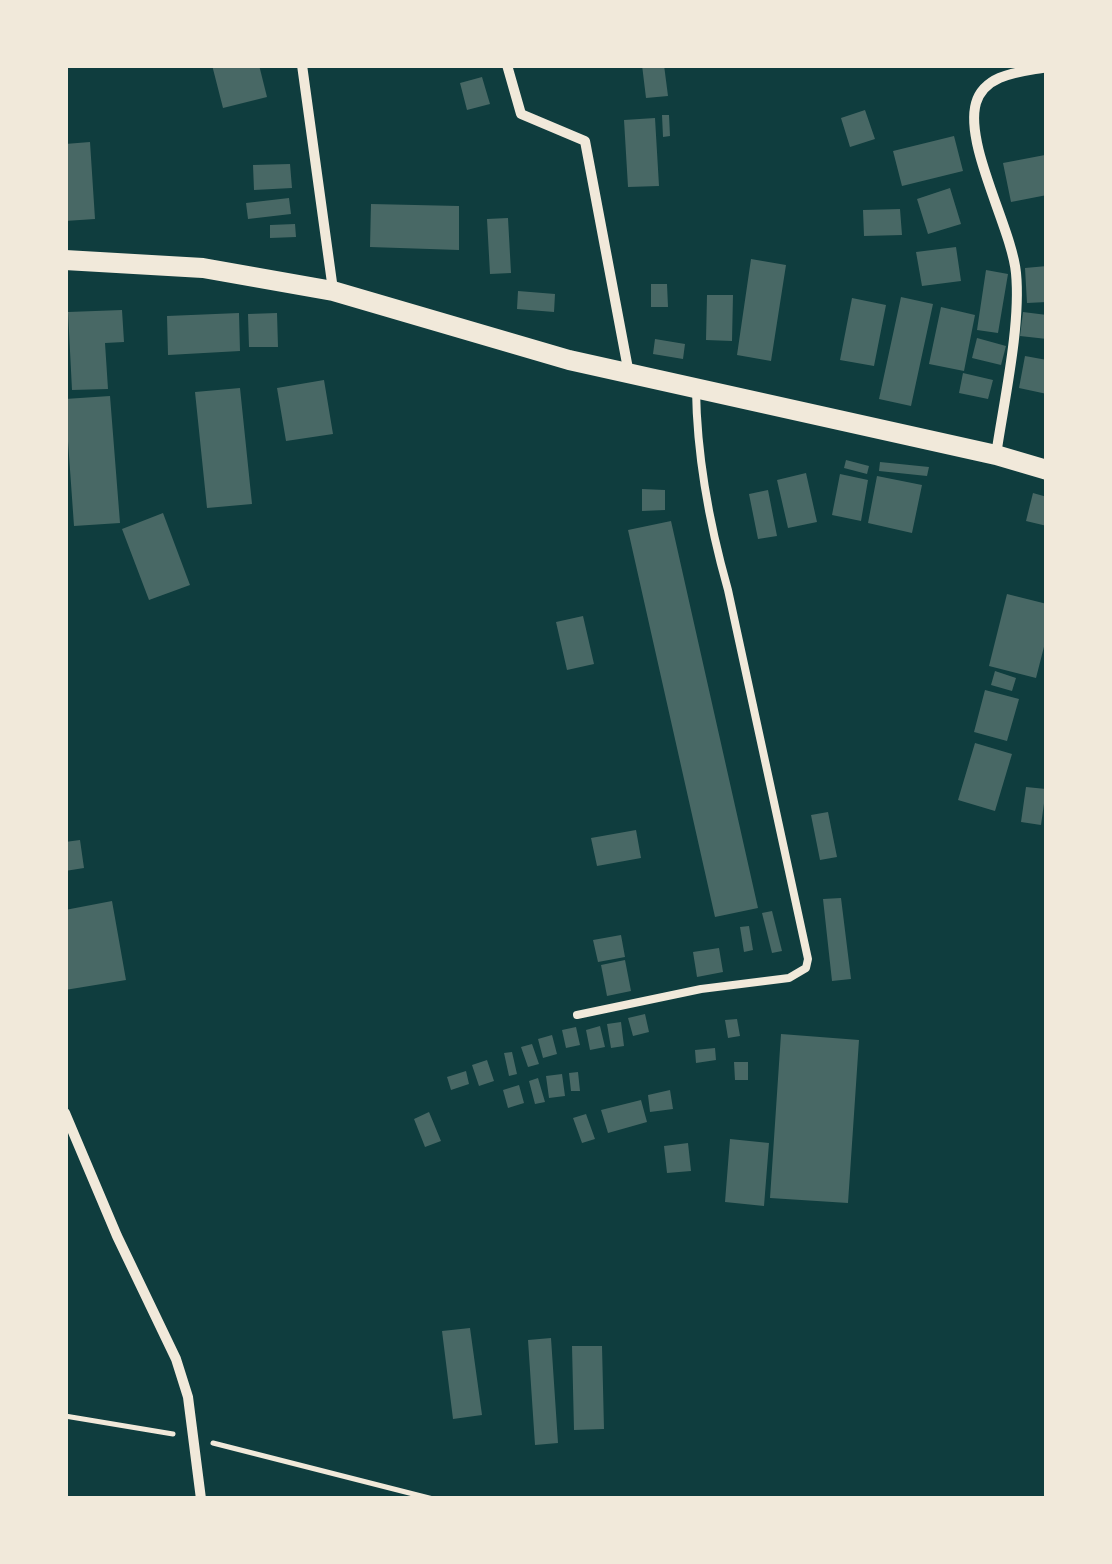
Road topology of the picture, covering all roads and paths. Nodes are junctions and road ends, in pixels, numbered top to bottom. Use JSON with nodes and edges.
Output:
{"nodes":[{"id":1,"x":302,"y":65,"type":"edge"},
{"id":2,"x":507,"y":65,"type":"edge"},
{"id":3,"x":1047,"y":67,"type":"edge"},
{"id":4,"x":65,"y":260,"type":"edge"},
{"id":5,"x":333,"y":291,"type":"junction"},
{"id":6,"x":629,"y":374,"type":"junction"},
{"id":7,"x":696,"y":390,"type":"junction"},
{"id":8,"x":996,"y":455,"type":"junction"},
{"id":9,"x":1047,"y":470,"type":"edge"},
{"id":10,"x":577,"y":1015,"type":"dead end"},
{"id":11,"x":65,"y":1113,"type":"edge"},
{"id":12,"x":65,"y":1416,"type":"edge"},
{"id":13,"x":194,"y":1438,"type":"junction"},
{"id":14,"x":201,"y":1499,"type":"edge"},
{"id":15,"x":433,"y":1499,"type":"edge"}],
"edges":[{"from":1,"to":5,"type":"street"},
{"from":2,"to":6,"type":"street"},
{"from":3,"to":8,"type":"street"},
{"from":4,"to":5,"type":"main road"},
{"from":5,"to":6,"type":"main road"},
{"from":6,"to":7,"type":"main road"},
{"from":7,"to":8,"type":"main road"},
{"from":7,"to":10,"type":"lane"},
{"from":8,"to":9,"type":"main road"},
{"from":11,"to":13,"type":"street"},
{"from":12,"to":13,"type":"path"},
{"from":13,"to":14,"type":"street"},
{"from":13,"to":15,"type":"path"}]}
